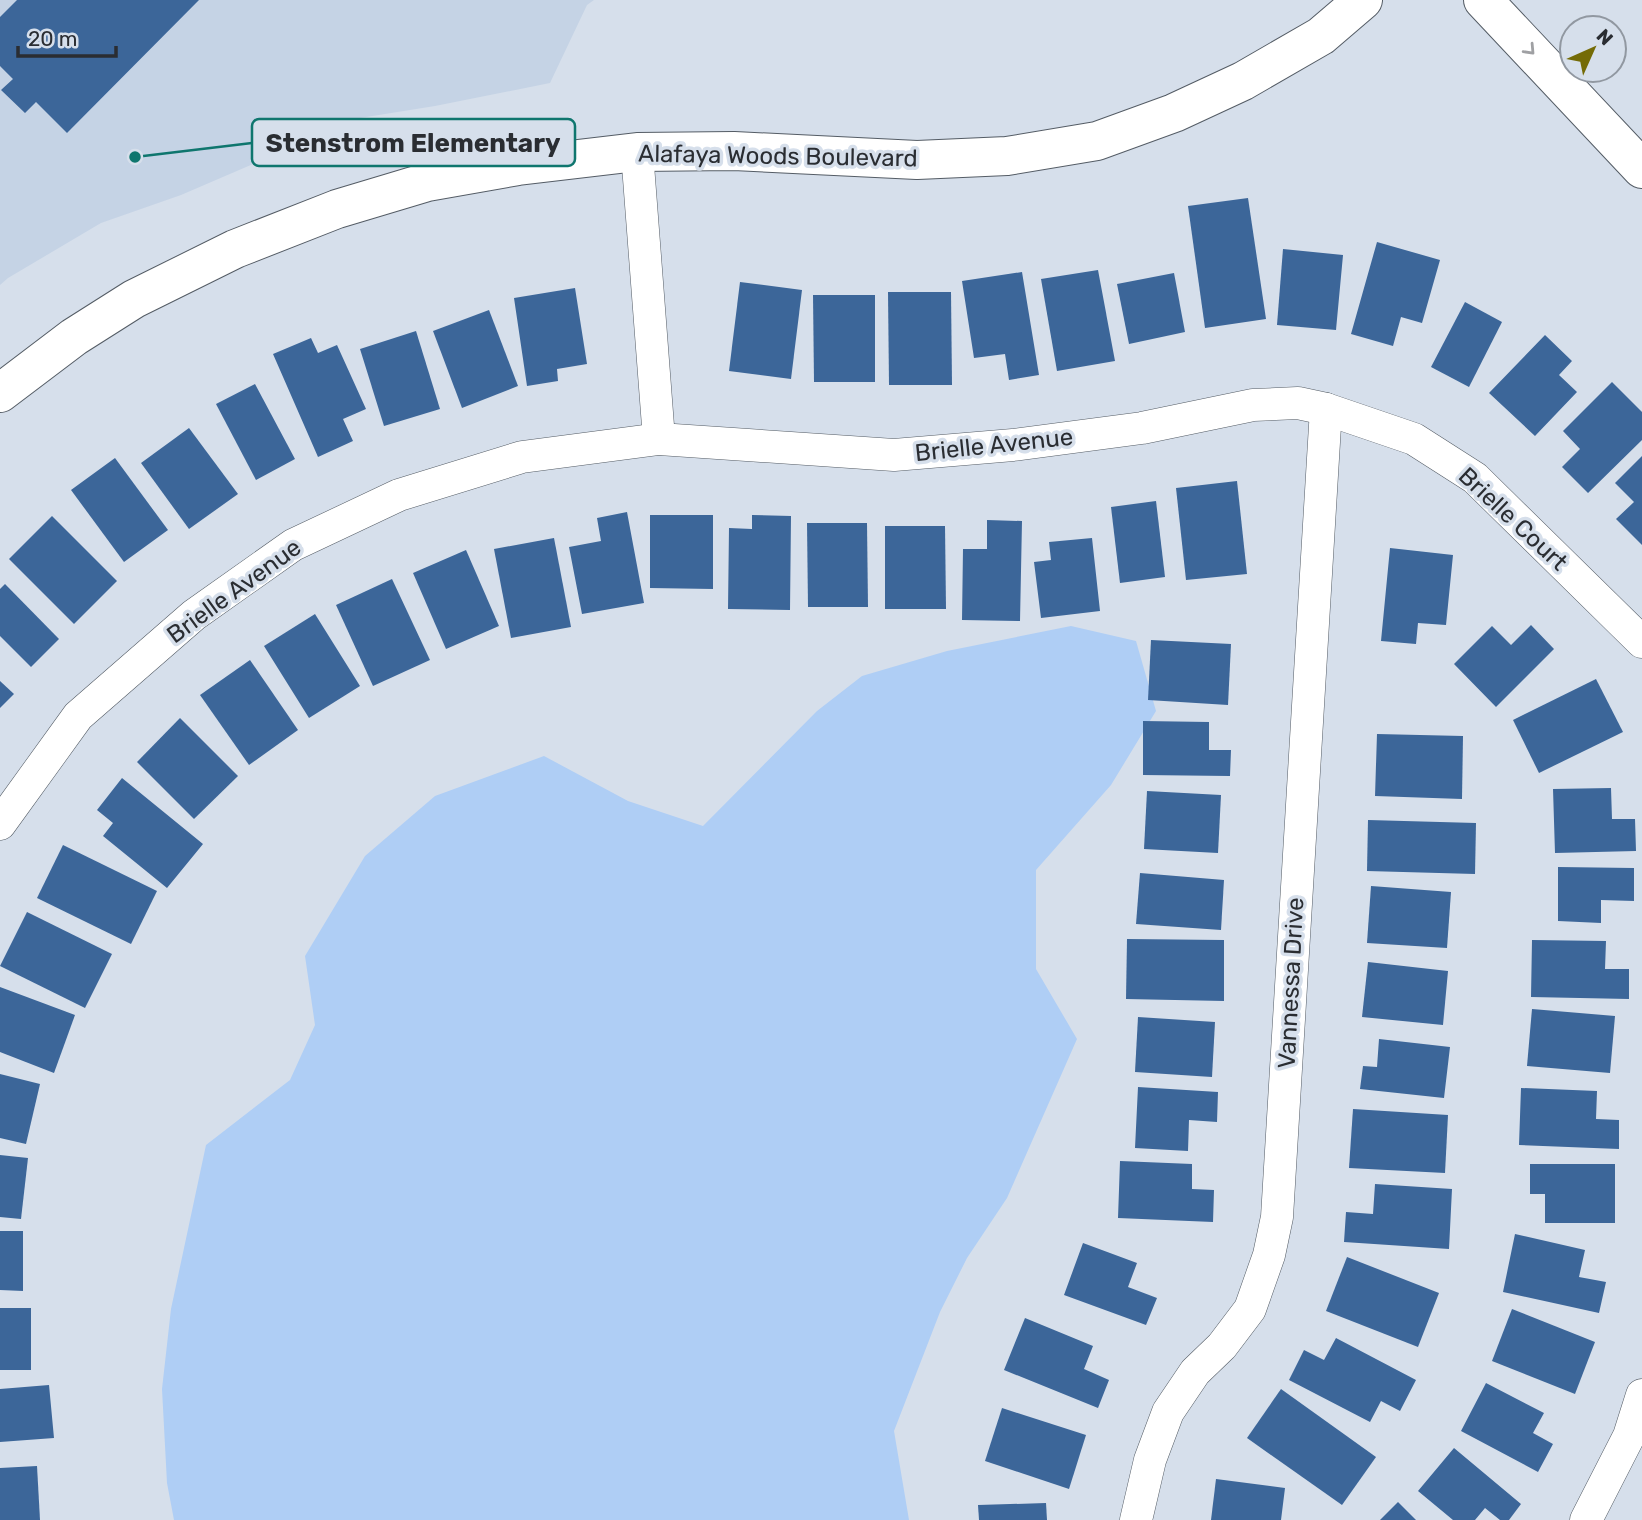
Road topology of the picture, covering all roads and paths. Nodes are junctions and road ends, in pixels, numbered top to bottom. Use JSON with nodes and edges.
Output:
{"nodes":[{"id":1,"x":1363,"y":0,"type":"edge"},
{"id":2,"x":1483,"y":0,"type":"edge"},
{"id":3,"x":638,"y":152,"type":"junction"},
{"id":4,"x":1642,"y":169,"type":"edge"},
{"id":5,"x":0,"y":393,"type":"edge"},
{"id":6,"x":1326,"y":409,"type":"junction"},
{"id":7,"x":659,"y":439,"type":"junction"},
{"id":8,"x":1642,"y":642,"type":"edge"},
{"id":9,"x":0,"y":824,"type":"edge"},
{"id":10,"x":1642,"y":1395,"type":"edge"},
{"id":11,"x":1136,"y":1520,"type":"edge"},
{"id":12,"x":1586,"y":1520,"type":"edge"}],
"edges":[{"from":1,"to":3,"type":"street","name":"Alafaya Woods Boulevard"},
{"from":2,"to":4,"type":"street","one_way":true},
{"from":3,"to":5,"type":"street","name":"Alafaya Woods Boulevard"},
{"from":3,"to":7,"type":"street"},
{"from":6,"to":7,"type":"street","name":"Brielle Avenue"},
{"from":6,"to":8,"type":"street","name":"Brielle Court"},
{"from":6,"to":11,"type":"street","name":"Vannessa Drive"},
{"from":7,"to":9,"type":"street","name":"Brielle Avenue"},
{"from":10,"to":12,"type":"street"}]}
